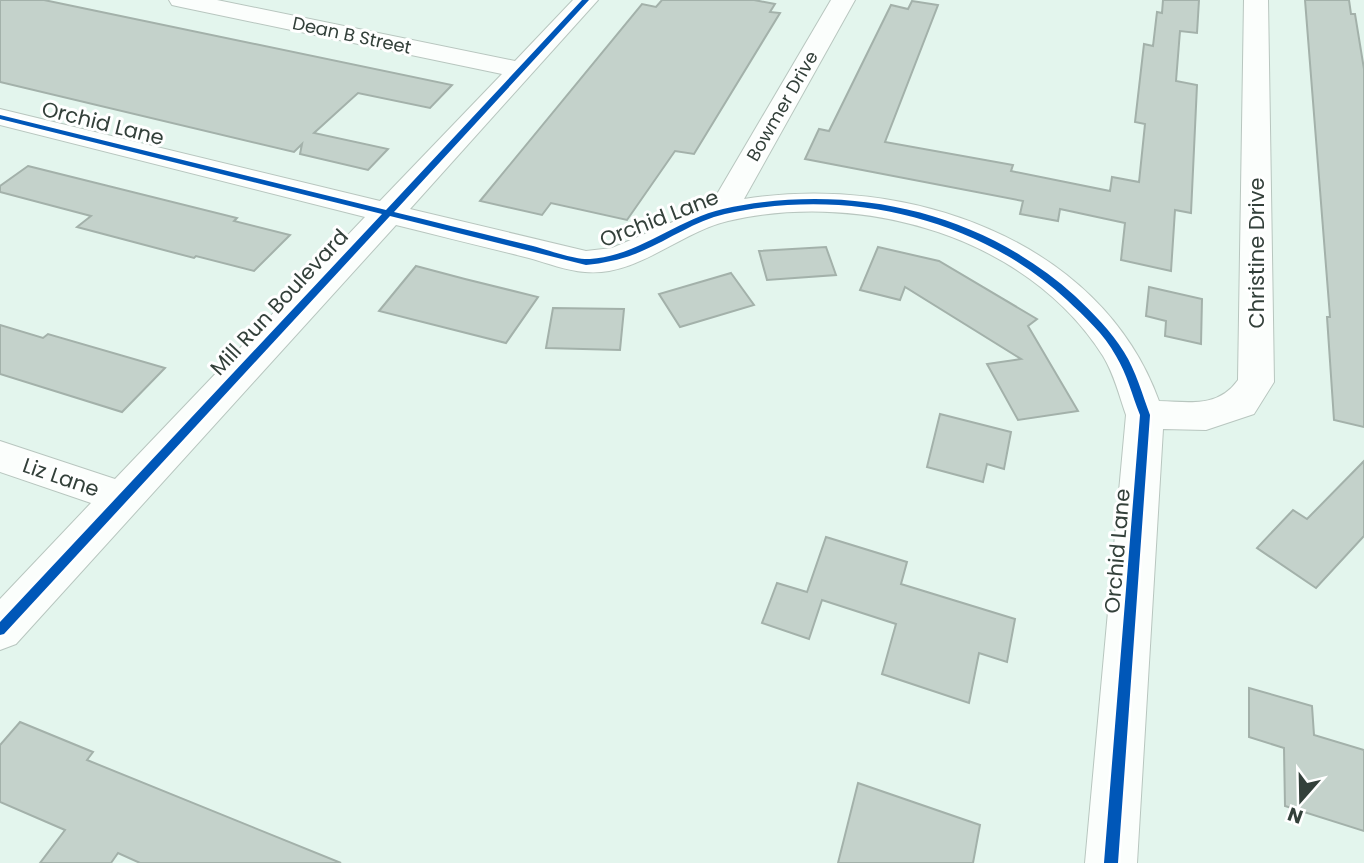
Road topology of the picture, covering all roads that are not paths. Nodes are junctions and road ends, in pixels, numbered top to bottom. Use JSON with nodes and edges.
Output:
{"nodes":[{"id":1,"x":181,"y":0,"type":"edge"},
{"id":2,"x":586,"y":0,"type":"edge"},
{"id":3,"x":843,"y":0,"type":"edge"},
{"id":4,"x":1256,"y":0,"type":"edge"},
{"id":5,"x":522,"y":69,"type":"junction"},
{"id":6,"x":0,"y":117,"type":"edge"},
{"id":7,"x":388,"y":212,"type":"junction"},
{"id":8,"x":721,"y":213,"type":"junction"},
{"id":9,"x":1145,"y":415,"type":"junction"},
{"id":10,"x":0,"y":456,"type":"edge"},
{"id":11,"x":123,"y":498,"type":"junction"},
{"id":12,"x":0,"y":630,"type":"edge"},
{"id":13,"x":1111,"y":863,"type":"edge"}],
"edges":[{"from":1,"to":5,"type":"street","name":"Dean B Street"},
{"from":2,"to":5,"type":"street","name":"Mill Run Boulevard"},
{"from":3,"to":8,"type":"street","name":"Bowmer Drive"},
{"from":4,"to":9,"type":"street","name":"Christine Drive"},
{"from":5,"to":7,"type":"street","name":"Mill Run Boulevard"},
{"from":6,"to":7,"type":"street","name":"Orchid Lane"},
{"from":7,"to":8,"type":"street","name":"Orchid Lane"},
{"from":7,"to":11,"type":"street","name":"Mill Run Boulevard"},
{"from":8,"to":9,"type":"street","name":"Orchid Lane"},
{"from":9,"to":13,"type":"street","name":"Orchid Lane"},
{"from":10,"to":11,"type":"street","name":"Liz Lane"},
{"from":11,"to":12,"type":"street","name":"Mill Run Boulevard"}]}
